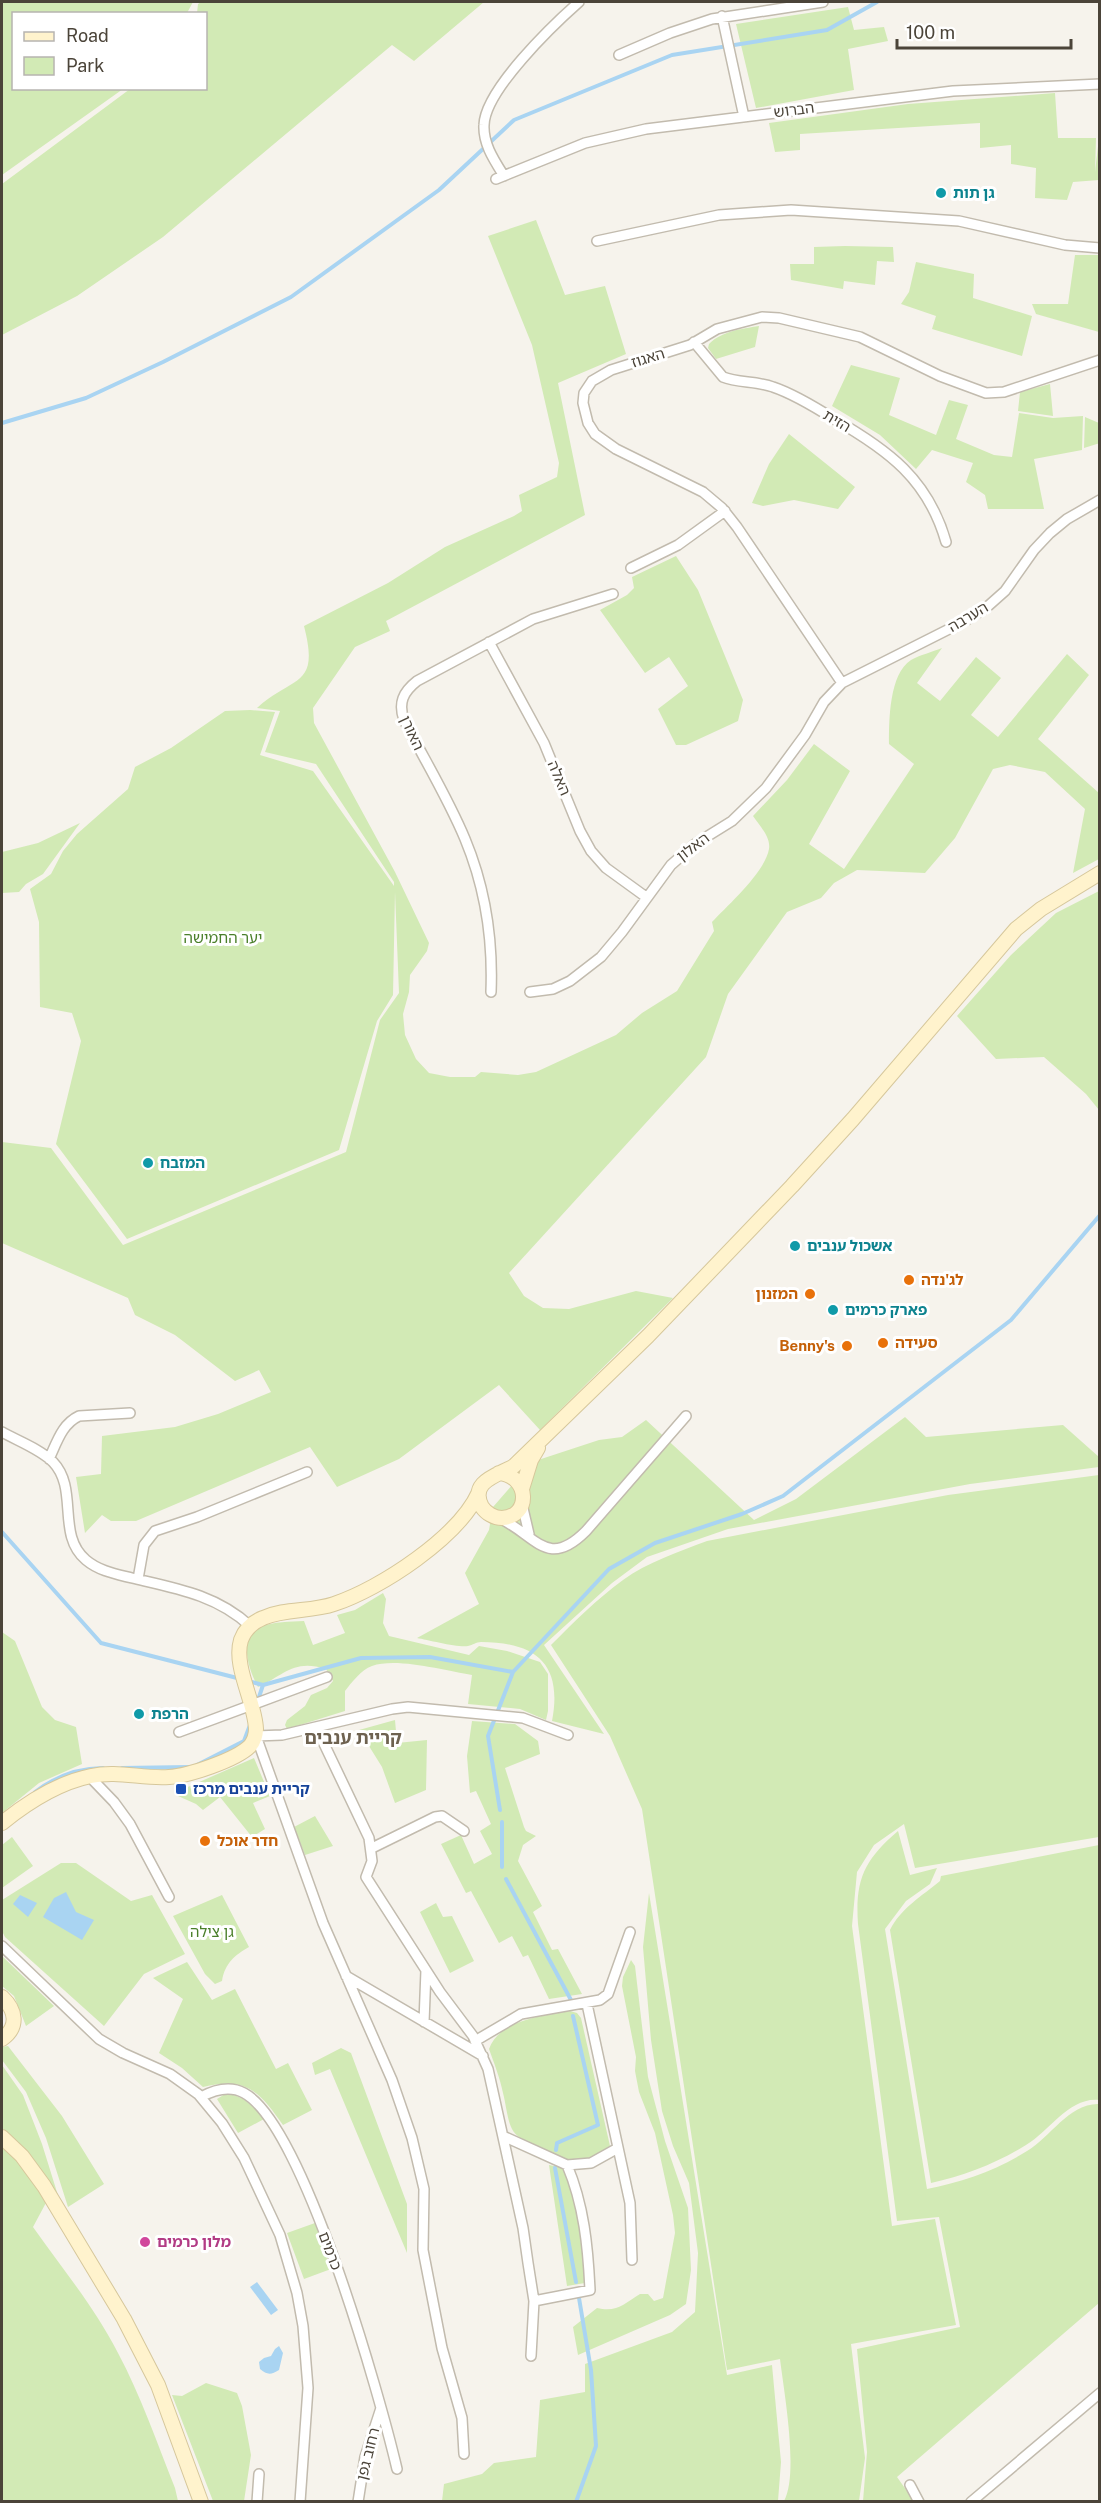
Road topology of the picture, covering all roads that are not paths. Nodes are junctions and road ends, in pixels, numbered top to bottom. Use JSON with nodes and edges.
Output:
{"nodes":[{"id":1,"x":579,"y":2,"type":"edge"},
{"id":2,"x":823,"y":2,"type":"edge"},
{"id":3,"x":722,"y":16,"type":"junction"},
{"id":4,"x":619,"y":55,"type":"dead end"},
{"id":5,"x":1100,"y":84,"type":"edge"},
{"id":6,"x":744,"y":117,"type":"junction"},
{"id":7,"x":597,"y":241,"type":"dead end"},
{"id":8,"x":1100,"y":248,"type":"edge"},
{"id":9,"x":694,"y":342,"type":"junction"},
{"id":10,"x":1100,"y":360,"type":"edge"},
{"id":11,"x":1100,"y":500,"type":"edge"},
{"id":12,"x":724,"y":511,"type":"junction"},
{"id":13,"x":946,"y":542,"type":"dead end"},
{"id":14,"x":632,"y":568,"type":"dead end"},
{"id":15,"x":613,"y":594,"type":"dead end"},
{"id":16,"x":489,"y":642,"type":"junction"},
{"id":17,"x":842,"y":682,"type":"junction"},
{"id":18,"x":1100,"y":873,"type":"edge"},
{"id":19,"x":646,"y":897,"type":"junction"},
{"id":20,"x":491,"y":992,"type":"dead end"},
{"id":21,"x":530,"y":992,"type":"dead end"},
{"id":22,"x":130,"y":1413,"type":"dead end"},
{"id":23,"x":686,"y":1416,"type":"dead end"},
{"id":24,"x":2,"y":1432,"type":"edge"},
{"id":25,"x":545,"y":1436,"type":"junction"},
{"id":26,"x":49,"y":1459,"type":"junction"},
{"id":27,"x":307,"y":1472,"type":"dead end"},
{"id":28,"x":499,"y":1473,"type":"junction"},
{"id":29,"x":522,"y":1489,"type":"junction"},
{"id":30,"x":479,"y":1491,"type":"junction"},
{"id":31,"x":522,"y":1504,"type":"junction"},
{"id":32,"x":495,"y":1517,"type":"junction"},
{"id":33,"x":452,"y":1529,"type":"junction"},
{"id":34,"x":530,"y":1536,"type":"junction"},
{"id":35,"x":138,"y":1579,"type":"junction"},
{"id":36,"x":250,"y":1626,"type":"junction"},
{"id":37,"x":327,"y":1677,"type":"dead end"},
{"id":38,"x":252,"y":1705,"type":"junction"},
{"id":39,"x":316,"y":1727,"type":"junction"},
{"id":40,"x":179,"y":1732,"type":"dead end"},
{"id":41,"x":568,"y":1735,"type":"dead end"},
{"id":42,"x":255,"y":1736,"type":"junction"},
{"id":43,"x":89,"y":1776,"type":"junction"},
{"id":44,"x":2,"y":1822,"type":"edge"},
{"id":45,"x":464,"y":1831,"type":"dead end"},
{"id":46,"x":372,"y":1848,"type":"junction"},
{"id":47,"x":169,"y":1897,"type":"dead end"},
{"id":48,"x":630,"y":1932,"type":"dead end"},
{"id":49,"x":2,"y":1946,"type":"edge"},
{"id":50,"x":426,"y":1970,"type":"junction"},
{"id":51,"x":346,"y":1976,"type":"junction"},
{"id":52,"x":2,"y":1997,"type":"edge"},
{"id":53,"x":587,"y":2004,"type":"junction"},
{"id":54,"x":424,"y":2022,"type":"junction"},
{"id":55,"x":2,"y":2039,"type":"edge"},
{"id":56,"x":475,"y":2041,"type":"junction"},
{"id":57,"x":483,"y":2056,"type":"junction"},
{"id":58,"x":201,"y":2097,"type":"junction"},
{"id":59,"x":503,"y":2136,"type":"junction"},
{"id":60,"x":2,"y":2137,"type":"edge"},
{"id":61,"x":618,"y":2148,"type":"junction"},
{"id":62,"x":567,"y":2165,"type":"junction"},
{"id":63,"x":632,"y":2260,"type":"dead end"},
{"id":64,"x":534,"y":2301,"type":"junction"},
{"id":65,"x":531,"y":2356,"type":"dead end"},
{"id":66,"x":1100,"y":2393,"type":"edge"},
{"id":67,"x":381,"y":2407,"type":"junction"},
{"id":68,"x":464,"y":2454,"type":"dead end"},
{"id":69,"x":398,"y":2469,"type":"dead end"},
{"id":70,"x":259,"y":2474,"type":"dead end"},
{"id":71,"x":910,"y":2484,"type":"dead end"},
{"id":72,"x":201,"y":2502,"type":"edge"},
{"id":73,"x":257,"y":2502,"type":"edge"},
{"id":74,"x":300,"y":2502,"type":"edge"},
{"id":75,"x":358,"y":2502,"type":"edge"},
{"id":76,"x":919,"y":2502,"type":"edge"},
{"id":77,"x":970,"y":2502,"type":"edge"}],
"edges":[{"from":1,"to":6,"type":"street","name":"הברוש"},
{"from":2,"to":3,"type":"street"},
{"from":3,"to":4,"type":"street"},
{"from":3,"to":6,"type":"street"},
{"from":5,"to":6,"type":"street","name":"הברוש"},
{"from":7,"to":8,"type":"street"},
{"from":9,"to":10,"type":"street","name":"האגוז"},
{"from":9,"to":12,"type":"street","name":"האגוז"},
{"from":9,"to":13,"type":"street","name":"הזית"},
{"from":11,"to":17,"type":"street","name":"הערבה"},
{"from":12,"to":14,"type":"street"},
{"from":12,"to":17,"type":"street","name":"האגוז"},
{"from":15,"to":16,"type":"street","name":"האורן"},
{"from":16,"to":19,"type":"street","name":"האלה"},
{"from":16,"to":20,"type":"street","name":"האורן"},
{"from":17,"to":19,"type":"street","name":"האלון"},
{"from":18,"to":25,"type":"main road"},
{"from":19,"to":21,"type":"street","name":"האלון"},
{"from":22,"to":26,"type":"street"},
{"from":23,"to":34,"type":"street"},
{"from":24,"to":26,"type":"street"},
{"from":25,"to":28,"type":"main road"},
{"from":25,"to":29,"type":"main road"},
{"from":26,"to":35,"type":"street"},
{"from":27,"to":35,"type":"street"},
{"from":28,"to":29,"type":"main road"},
{"from":28,"to":30,"type":"main road"},
{"from":29,"to":31,"type":"main road"},
{"from":30,"to":32,"type":"main road"},
{"from":30,"to":33,"type":"main road"},
{"from":31,"to":32,"type":"main road"},
{"from":31,"to":34,"type":"street"},
{"from":32,"to":33,"type":"main road"},
{"from":32,"to":34,"type":"street"},
{"from":33,"to":36,"type":"main road"},
{"from":35,"to":36,"type":"street"},
{"from":36,"to":38,"type":"main road"},
{"from":37,"to":38,"type":"street"},
{"from":38,"to":40,"type":"street"},
{"from":38,"to":42,"type":"main road"},
{"from":39,"to":41,"type":"street"},
{"from":39,"to":42,"type":"street"},
{"from":39,"to":46,"type":"street"},
{"from":42,"to":43,"type":"main road"},
{"from":42,"to":51,"type":"street"},
{"from":43,"to":44,"type":"main road"},
{"from":43,"to":47,"type":"street"},
{"from":45,"to":46,"type":"street"},
{"from":46,"to":50,"type":"street"},
{"from":48,"to":53,"type":"street"},
{"from":49,"to":58,"type":"street"},
{"from":50,"to":54,"type":"street"},
{"from":50,"to":56,"type":"street"},
{"from":51,"to":54,"type":"street"},
{"from":51,"to":68,"type":"street"},
{"from":52,"to":55,"type":"main road"},
{"from":53,"to":56,"type":"street"},
{"from":53,"to":61,"type":"street"},
{"from":54,"to":57,"type":"street"},
{"from":56,"to":57,"type":"street"},
{"from":57,"to":59,"type":"street"},
{"from":58,"to":67,"type":"street","name":"כרמים"},
{"from":58,"to":74,"type":"street"},
{"from":59,"to":62,"type":"street"},
{"from":59,"to":64,"type":"street"},
{"from":60,"to":72,"type":"main road"},
{"from":61,"to":62,"type":"street"},
{"from":61,"to":63,"type":"street"},
{"from":62,"to":64,"type":"street"},
{"from":64,"to":65,"type":"street"},
{"from":66,"to":77,"type":"street"},
{"from":67,"to":69,"type":"street","name":"כרמים"},
{"from":67,"to":75,"type":"street","name":"רחוב גפן"},
{"from":70,"to":73,"type":"street"},
{"from":71,"to":76,"type":"street"}]}
